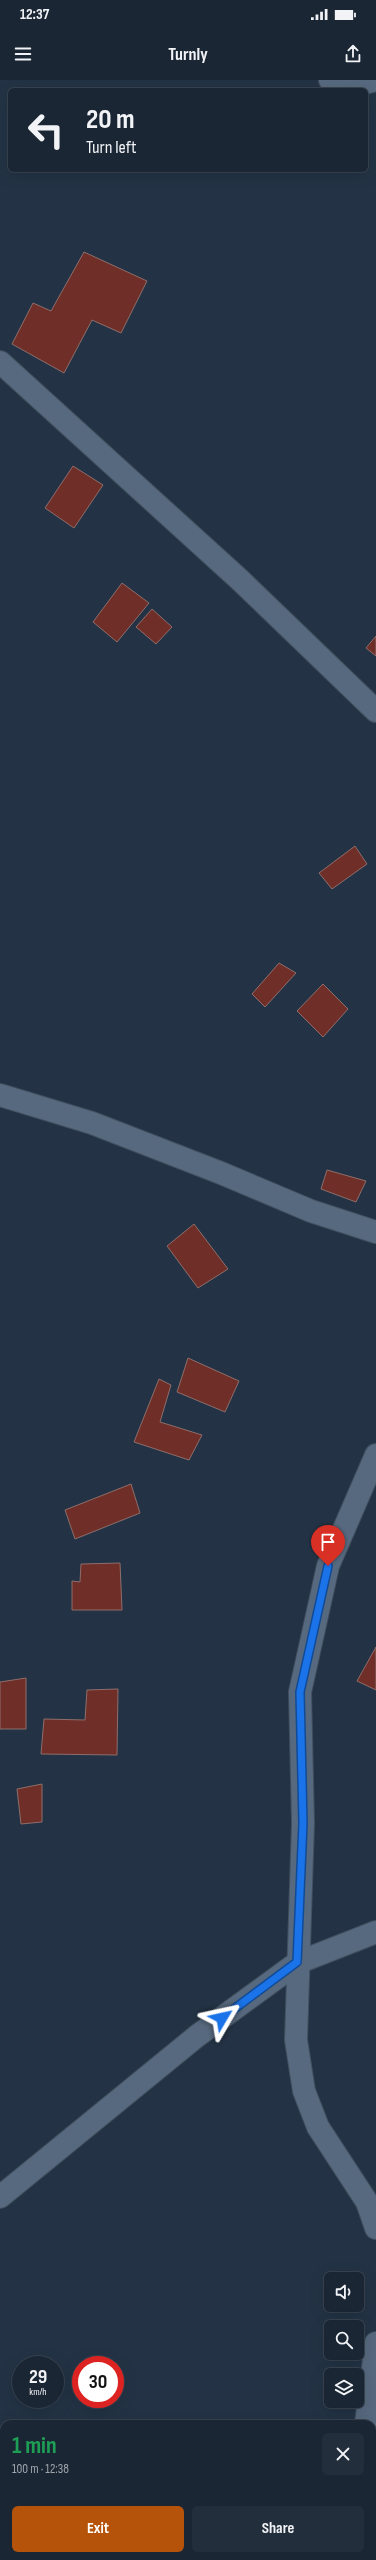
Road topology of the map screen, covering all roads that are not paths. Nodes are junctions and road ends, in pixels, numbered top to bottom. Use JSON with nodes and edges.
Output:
{"nodes":[{"id":1,"x":330,"y":80,"type":"edge"},
{"id":2,"x":376,"y":80,"type":"edge"},
{"id":3,"x":0,"y":362,"type":"edge"},
{"id":4,"x":376,"y":711,"type":"edge"},
{"id":5,"x":0,"y":1096,"type":"edge"},
{"id":6,"x":376,"y":1232,"type":"edge"},
{"id":7,"x":376,"y":1455,"type":"edge"},
{"id":8,"x":376,"y":1932,"type":"edge"},
{"id":9,"x":297,"y":1962,"type":"junction"},
{"id":10,"x":0,"y":2197,"type":"edge"},
{"id":11,"x":376,"y":2228,"type":"edge"},
{"id":12,"x":376,"y":2343,"type":"edge"},
{"id":13,"x":366,"y":2420,"type":"edge"}],
"edges":[{"from":1,"to":2,"type":"street"},
{"from":3,"to":4,"type":"street"},
{"from":5,"to":6,"type":"street"},
{"from":7,"to":9,"type":"street"},
{"from":8,"to":9,"type":"street"},
{"from":9,"to":10,"type":"street"},
{"from":9,"to":11,"type":"street"},
{"from":12,"to":13,"type":"street"}]}
